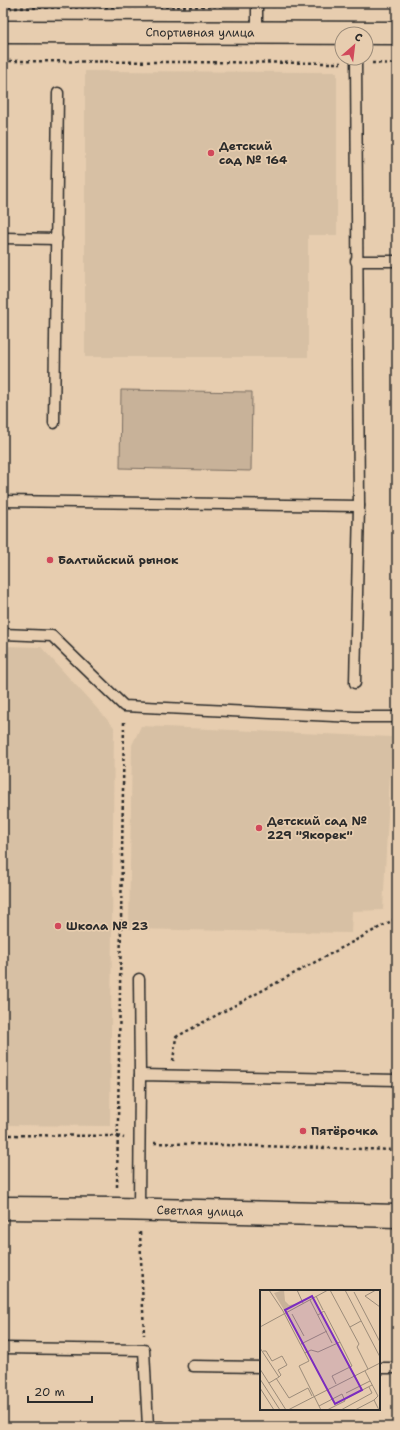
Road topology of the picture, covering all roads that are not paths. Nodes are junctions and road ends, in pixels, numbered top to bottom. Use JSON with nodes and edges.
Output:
{"nodes":[{"id":1,"x":257,"y":4,"type":"edge"},
{"id":2,"x":3,"y":32,"type":"edge"},
{"id":3,"x":258,"y":32,"type":"junction"},
{"id":4,"x":334,"y":33,"type":"edge"},
{"id":5,"x":374,"y":33,"type":"edge"},
{"id":6,"x":397,"y":33,"type":"edge"},
{"id":7,"x":356,"y":66,"type":"edge"},
{"id":8,"x":58,"y":93,"type":"dead end"},
{"id":9,"x":3,"y":238,"type":"edge"},
{"id":10,"x":57,"y":239,"type":"junction"},
{"id":11,"x":356,"y":261,"type":"junction"},
{"id":12,"x":397,"y":261,"type":"edge"},
{"id":13,"x":54,"y":423,"type":"dead end"},
{"id":14,"x":3,"y":501,"type":"edge"},
{"id":15,"x":359,"y":506,"type":"junction"},
{"id":16,"x":3,"y":634,"type":"edge"},
{"id":17,"x":355,"y":683,"type":"dead end"},
{"id":18,"x":397,"y":717,"type":"edge"},
{"id":19,"x":140,"y":979,"type":"dead end"},
{"id":20,"x":140,"y":1075,"type":"junction"},
{"id":21,"x":397,"y":1080,"type":"edge"},
{"id":22,"x":3,"y":1208,"type":"edge"},
{"id":23,"x":139,"y":1209,"type":"junction"},
{"id":24,"x":397,"y":1216,"type":"edge"},
{"id":25,"x":3,"y":1348,"type":"edge"},
{"id":26,"x":193,"y":1366,"type":"dead end"},
{"id":27,"x":260,"y":1367,"type":"edge"},
{"id":28,"x":380,"y":1368,"type":"edge"},
{"id":29,"x":397,"y":1368,"type":"edge"},
{"id":30,"x":149,"y":1427,"type":"edge"},
{"id":31,"x":162,"y":1427,"type":"edge"}],
"edges":[{"from":1,"to":3,"type":"lane"},
{"from":2,"to":3,"type":"street","name":"Спортивная улица"},
{"from":3,"to":4,"type":"street","name":"Спортивная улица"},
{"from":5,"to":6,"type":"street","name":"Спортивная улица"},
{"from":7,"to":11,"type":"lane"},
{"from":8,"to":10,"type":"lane"},
{"from":9,"to":10,"type":"lane"},
{"from":10,"to":13,"type":"lane"},
{"from":11,"to":12,"type":"lane"},
{"from":11,"to":15,"type":"lane"},
{"from":14,"to":15,"type":"lane"},
{"from":15,"to":17,"type":"lane"},
{"from":16,"to":18,"type":"lane"},
{"from":19,"to":20,"type":"lane"},
{"from":20,"to":21,"type":"lane"},
{"from":20,"to":23,"type":"lane"},
{"from":22,"to":23,"type":"street","name":"Светлая улица"},
{"from":23,"to":24,"type":"street","name":"Светлая улица"},
{"from":25,"to":30,"type":"lane"},
{"from":26,"to":27,"type":"lane"},
{"from":28,"to":29,"type":"lane"},
{"from":30,"to":31,"type":"lane"}]}
